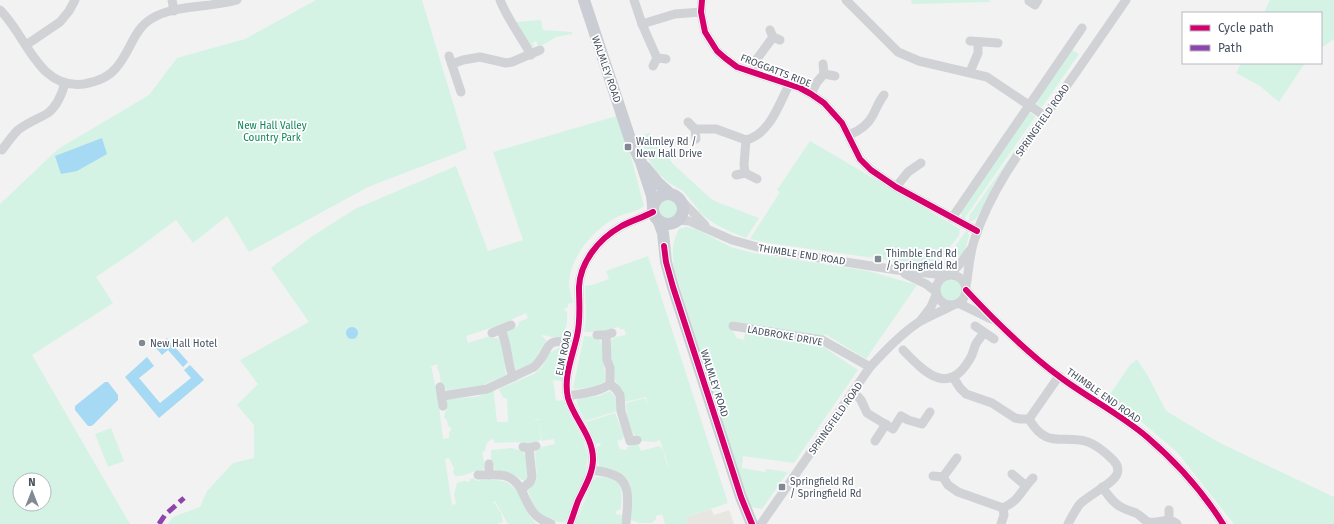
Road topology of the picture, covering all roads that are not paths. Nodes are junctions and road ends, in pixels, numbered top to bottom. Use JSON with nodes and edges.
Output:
{"nodes":[{"id":1,"x":75,"y":0,"type":"edge"},
{"id":2,"x":172,"y":0,"type":"edge"},
{"id":3,"x":238,"y":0,"type":"edge"},
{"id":4,"x":500,"y":0,"type":"edge"},
{"id":5,"x":584,"y":0,"type":"edge"},
{"id":6,"x":634,"y":0,"type":"edge"},
{"id":7,"x":702,"y":0,"type":"edge"},
{"id":8,"x":846,"y":0,"type":"edge"},
{"id":9,"x":1126,"y":0,"type":"edge"},
{"id":10,"x":0,"y":10,"type":"edge"},
{"id":11,"x":174,"y":11,"type":"junction"},
{"id":12,"x":701,"y":12,"type":"junction"},
{"id":13,"x":642,"y":24,"type":"junction"},
{"id":14,"x":1082,"y":28,"type":"dead end"},
{"id":15,"x":774,"y":36,"type":"dead end"},
{"id":16,"x":998,"y":43,"type":"dead end"},
{"id":17,"x":26,"y":45,"type":"junction"},
{"id":18,"x":540,"y":50,"type":"dead end"},
{"id":19,"x":531,"y":55,"type":"junction"},
{"id":20,"x":659,"y":61,"type":"dead end"},
{"id":21,"x":823,"y":64,"type":"dead end"},
{"id":22,"x":753,"y":72,"type":"junction"},
{"id":23,"x":970,"y":72,"type":"junction"},
{"id":24,"x":824,"y":74,"type":"junction"},
{"id":25,"x":835,"y":76,"type":"dead end"},
{"id":26,"x":65,"y":83,"type":"junction"},
{"id":27,"x":789,"y":85,"type":"junction"},
{"id":28,"x":461,"y":92,"type":"dead end"},
{"id":29,"x":811,"y":94,"type":"junction"},
{"id":30,"x":878,"y":98,"type":"dead end"},
{"id":31,"x":1029,"y":104,"type":"junction"},
{"id":32,"x":1045,"y":116,"type":"junction"},
{"id":33,"x":688,"y":122,"type":"dead end"},
{"id":34,"x":695,"y":129,"type":"junction"},
{"id":35,"x":849,"y":136,"type":"junction"},
{"id":36,"x":4,"y":139,"type":"edge"},
{"id":37,"x":696,"y":139,"type":"dead end"},
{"id":38,"x":746,"y":140,"type":"junction"},
{"id":39,"x":2,"y":150,"type":"dead end"},
{"id":40,"x":641,"y":162,"type":"junction"},
{"id":41,"x":922,"y":163,"type":"dead end"},
{"id":42,"x":757,"y":179,"type":"dead end"},
{"id":43,"x":896,"y":187,"type":"junction"},
{"id":44,"x":674,"y":196,"type":"junction"},
{"id":45,"x":655,"y":213,"type":"junction"},
{"id":46,"x":952,"y":218,"type":"junction"},
{"id":47,"x":677,"y":221,"type":"junction"},
{"id":48,"x":709,"y":229,"type":"junction"},
{"id":49,"x":977,"y":231,"type":"junction"},
{"id":50,"x":664,"y":246,"type":"junction"},
{"id":51,"x":972,"y":248,"type":"junction"},
{"id":52,"x":897,"y":270,"type":"junction"},
{"id":53,"x":948,"y":274,"type":"junction"},
{"id":54,"x":966,"y":288,"type":"junction"},
{"id":55,"x":936,"y":293,"type":"junction"},
{"id":56,"x":956,"y":304,"type":"junction"},
{"id":57,"x":919,"y":322,"type":"junction"},
{"id":58,"x":997,"y":322,"type":"junction"},
{"id":59,"x":511,"y":325,"type":"dead end"},
{"id":60,"x":975,"y":326,"type":"dead end"},
{"id":61,"x":738,"y":330,"type":"dead end"},
{"id":62,"x":984,"y":333,"type":"junction"},
{"id":63,"x":605,"y":334,"type":"dead end"},
{"id":64,"x":994,"y":340,"type":"dead end"},
{"id":65,"x":575,"y":344,"type":"junction"},
{"id":66,"x":903,"y":350,"type":"dead end"},
{"id":67,"x":870,"y":367,"type":"junction"},
{"id":68,"x":919,"y":367,"type":"junction"},
{"id":69,"x":912,"y":374,"type":"dead end"},
{"id":70,"x":1059,"y":376,"type":"junction"},
{"id":71,"x":513,"y":377,"type":"junction"},
{"id":72,"x":954,"y":377,"type":"junction"},
{"id":73,"x":610,"y":384,"type":"junction"},
{"id":74,"x":440,"y":387,"type":"dead end"},
{"id":75,"x":853,"y":391,"type":"junction"},
{"id":76,"x":442,"y":396,"type":"junction"},
{"id":77,"x":568,"y":396,"type":"junction"},
{"id":78,"x":443,"y":406,"type":"dead end"},
{"id":79,"x":930,"y":412,"type":"dead end"},
{"id":80,"x":1029,"y":419,"type":"junction"},
{"id":81,"x":886,"y":424,"type":"junction"},
{"id":82,"x":875,"y":441,"type":"dead end"},
{"id":83,"x":630,"y":442,"type":"dead end"},
{"id":84,"x":530,"y":447,"type":"dead end"},
{"id":85,"x":957,"y":458,"type":"dead end"},
{"id":86,"x":489,"y":464,"type":"dead end"},
{"id":87,"x":592,"y":470,"type":"junction"},
{"id":88,"x":1012,"y":474,"type":"dead end"},
{"id":89,"x":478,"y":475,"type":"dead end"},
{"id":90,"x":489,"y":475,"type":"junction"},
{"id":91,"x":933,"y":476,"type":"dead end"},
{"id":92,"x":943,"y":477,"type":"junction"},
{"id":93,"x":1034,"y":478,"type":"dead end"},
{"id":94,"x":1025,"y":485,"type":"junction"},
{"id":95,"x":1102,"y":487,"type":"junction"},
{"id":96,"x":522,"y":489,"type":"junction"},
{"id":97,"x":1003,"y":508,"type":"junction"},
{"id":98,"x":1169,"y":510,"type":"dead end"},
{"id":99,"x":1173,"y":522,"type":"edge"},
{"id":100,"x":551,"y":524,"type":"edge"},
{"id":101,"x":570,"y":524,"type":"edge"},
{"id":102,"x":626,"y":524,"type":"edge"},
{"id":103,"x":752,"y":524,"type":"edge"},
{"id":104,"x":761,"y":524,"type":"edge"},
{"id":105,"x":1001,"y":524,"type":"edge"},
{"id":106,"x":1068,"y":524,"type":"edge"},
{"id":107,"x":1223,"y":524,"type":"edge"}],
"edges":[{"from":1,"to":17,"type":"street"},
{"from":2,"to":11,"type":"street"},
{"from":3,"to":11,"type":"street"},
{"from":4,"to":19,"type":"street"},
{"from":5,"to":40,"type":"main road","name":"WALMLEY ROAD"},
{"from":6,"to":13,"type":"street"},
{"from":7,"to":12,"type":"street","name":"FROGGATTS RIDE"},
{"from":8,"to":23,"type":"street"},
{"from":9,"to":32,"type":"street","name":"SPRINGFIELD ROAD"},
{"from":10,"to":17,"type":"street"},
{"from":11,"to":26,"type":"street"},
{"from":12,"to":13,"type":"street"},
{"from":12,"to":22,"type":"street","name":"FROGGATTS RIDE"},
{"from":13,"to":20,"type":"street"},
{"from":14,"to":31,"type":"street","name":"SPRINGFIELD ROAD"},
{"from":15,"to":22,"type":"street"},
{"from":16,"to":23,"type":"street"},
{"from":17,"to":26,"type":"street"},
{"from":18,"to":19,"type":"street"},
{"from":19,"to":28,"type":"street"},
{"from":21,"to":24,"type":"street"},
{"from":22,"to":27,"type":"street","name":"FROGGATTS RIDE"},
{"from":23,"to":31,"type":"street"},
{"from":24,"to":25,"type":"street"},
{"from":24,"to":29,"type":"street"},
{"from":26,"to":36,"type":"street"},
{"from":27,"to":29,"type":"street","name":"FROGGATTS RIDE"},
{"from":27,"to":38,"type":"street"},
{"from":29,"to":35,"type":"street","name":"FROGGATTS RIDE"},
{"from":30,"to":35,"type":"street"},
{"from":31,"to":32,"type":"street"},
{"from":31,"to":46,"type":"street","name":"SPRINGFIELD ROAD"},
{"from":32,"to":49,"type":"street","name":"SPRINGFIELD ROAD"},
{"from":33,"to":34,"type":"street"},
{"from":34,"to":37,"type":"street"},
{"from":34,"to":38,"type":"street"},
{"from":35,"to":43,"type":"street","name":"FROGGATTS RIDE"},
{"from":36,"to":39,"type":"street"},
{"from":38,"to":42,"type":"street"},
{"from":40,"to":44,"type":"main road"},
{"from":40,"to":45,"type":"main road","name":"WALMLEY ROAD"},
{"from":41,"to":43,"type":"street"},
{"from":43,"to":46,"type":"street","name":"FROGGATTS RIDE"},
{"from":44,"to":45,"type":"main road"},
{"from":44,"to":47,"type":"main road"},
{"from":44,"to":48,"type":"street","name":"THIMBLE END ROAD"},
{"from":45,"to":47,"type":"main road"},
{"from":45,"to":50,"type":"main road","name":"WALMLEY ROAD"},
{"from":45,"to":65,"type":"street","name":"ELM ROAD"},
{"from":46,"to":49,"type":"street","name":"FROGGATTS RIDE"},
{"from":47,"to":48,"type":"street","name":"THIMBLE END ROAD"},
{"from":47,"to":50,"type":"main road"},
{"from":48,"to":52,"type":"street","name":"THIMBLE END ROAD"},
{"from":49,"to":51,"type":"street","name":"SPRINGFIELD ROAD"},
{"from":50,"to":103,"type":"main road","name":"WALMLEY ROAD"},
{"from":51,"to":53,"type":"street","name":"SPRINGFIELD ROAD"},
{"from":51,"to":54,"type":"street","name":"SPRINGFIELD ROAD"},
{"from":52,"to":53,"type":"street","name":"THIMBLE END ROAD"},
{"from":52,"to":55,"type":"street","name":"THIMBLE END ROAD"},
{"from":53,"to":54,"type":"street"},
{"from":53,"to":55,"type":"street"},
{"from":54,"to":56,"type":"street"},
{"from":54,"to":58,"type":"street","name":"THIMBLE END ROAD"},
{"from":55,"to":56,"type":"street"},
{"from":55,"to":57,"type":"street","name":"SPRINGFIELD ROAD"},
{"from":56,"to":57,"type":"street","name":"SPRINGFIELD ROAD"},
{"from":56,"to":58,"type":"street","name":"THIMBLE END ROAD"},
{"from":57,"to":67,"type":"street","name":"SPRINGFIELD ROAD"},
{"from":58,"to":70,"type":"street","name":"THIMBLE END ROAD"},
{"from":59,"to":71,"type":"street"},
{"from":60,"to":62,"type":"street"},
{"from":61,"to":67,"type":"street","name":"LADBROKE DRIVE"},
{"from":62,"to":64,"type":"street"},
{"from":62,"to":72,"type":"street"},
{"from":63,"to":73,"type":"street"},
{"from":65,"to":71,"type":"street"},
{"from":65,"to":77,"type":"street","name":"ELM ROAD"},
{"from":66,"to":68,"type":"street"},
{"from":67,"to":75,"type":"street","name":"SPRINGFIELD ROAD"},
{"from":68,"to":69,"type":"street"},
{"from":68,"to":72,"type":"street"},
{"from":70,"to":80,"type":"street"},
{"from":70,"to":107,"type":"street","name":"THIMBLE END ROAD"},
{"from":71,"to":76,"type":"street"},
{"from":72,"to":80,"type":"street"},
{"from":73,"to":77,"type":"street"},
{"from":73,"to":83,"type":"street"},
{"from":74,"to":76,"type":"street"},
{"from":75,"to":81,"type":"street"},
{"from":75,"to":104,"type":"street","name":"SPRINGFIELD ROAD"},
{"from":76,"to":78,"type":"street"},
{"from":77,"to":87,"type":"street","name":"ELM ROAD"},
{"from":79,"to":81,"type":"street"},
{"from":80,"to":95,"type":"street"},
{"from":81,"to":82,"type":"street"},
{"from":84,"to":96,"type":"street"},
{"from":85,"to":92,"type":"street"},
{"from":86,"to":90,"type":"street"},
{"from":87,"to":101,"type":"street","name":"ELM ROAD"},
{"from":87,"to":102,"type":"street"},
{"from":88,"to":94,"type":"street"},
{"from":89,"to":90,"type":"street"},
{"from":90,"to":96,"type":"street"},
{"from":91,"to":92,"type":"street"},
{"from":92,"to":97,"type":"street"},
{"from":93,"to":94,"type":"street"},
{"from":94,"to":97,"type":"street"},
{"from":95,"to":99,"type":"street"},
{"from":95,"to":106,"type":"street"},
{"from":96,"to":100,"type":"street"},
{"from":97,"to":105,"type":"street"},
{"from":98,"to":99,"type":"street"}]}
